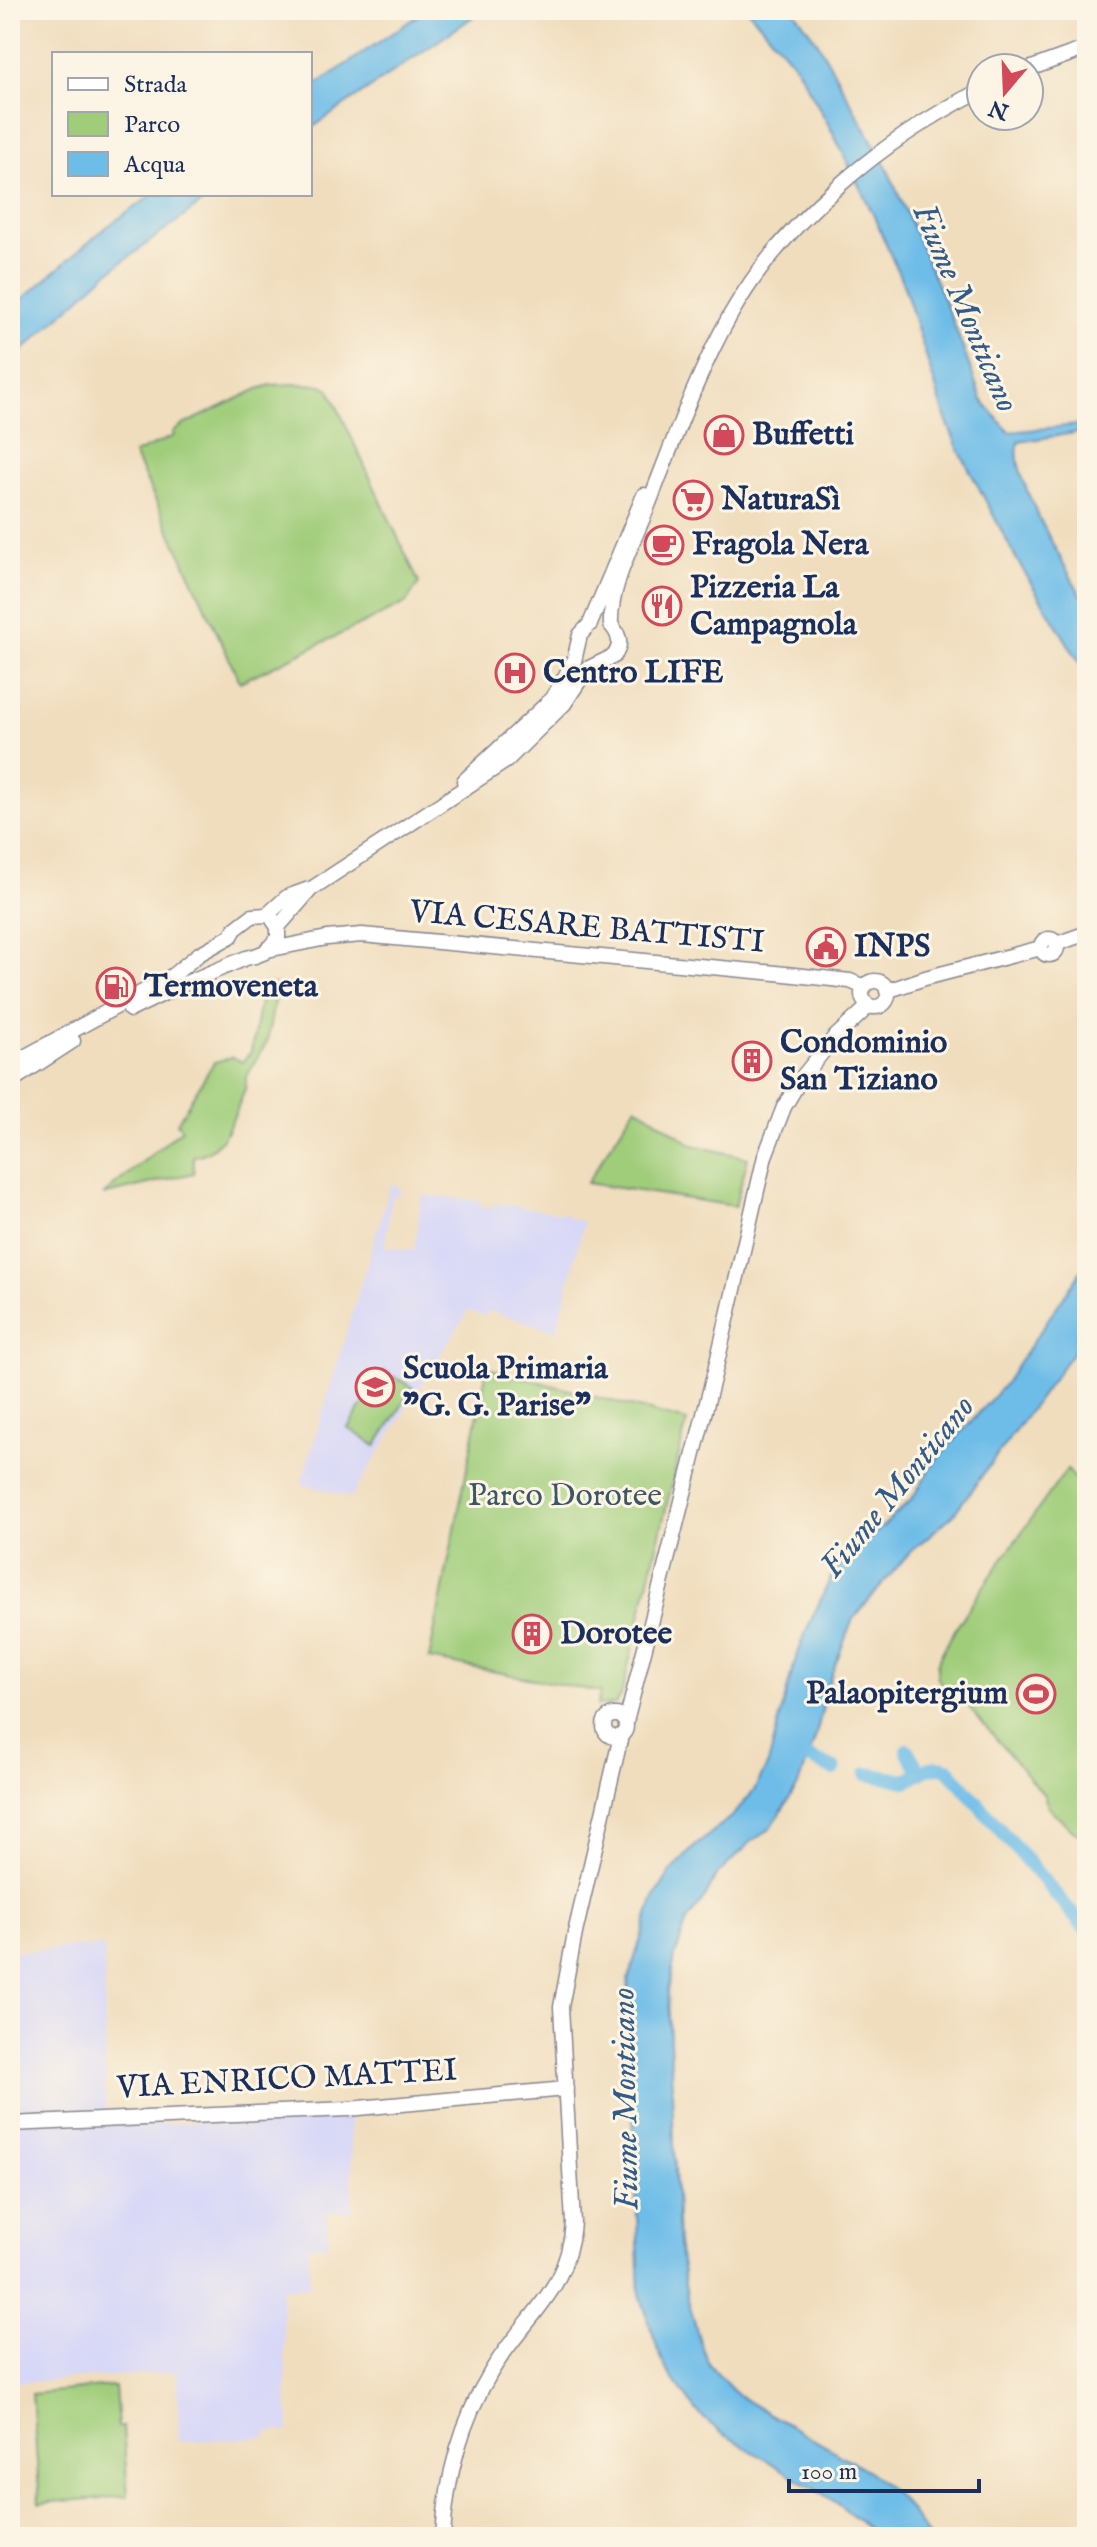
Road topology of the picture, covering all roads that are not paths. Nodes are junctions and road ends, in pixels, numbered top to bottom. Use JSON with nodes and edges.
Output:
{"nodes":[{"id":1,"x":1087,"y":48,"type":"edge"},
{"id":2,"x":1045,"y":63,"type":"edge"},
{"id":3,"x":965,"y":98,"type":"edge"},
{"id":4,"x":660,"y":470,"type":"junction"},
{"id":5,"x":590,"y":624,"type":"junction"},
{"id":6,"x":611,"y":625,"type":"junction"},
{"id":7,"x":579,"y":646,"type":"junction"},
{"id":8,"x":596,"y":662,"type":"junction"},
{"id":9,"x":442,"y":800,"type":"junction"},
{"id":10,"x":311,"y":889,"type":"junction"},
{"id":11,"x":267,"y":915,"type":"junction"},
{"id":12,"x":279,"y":928,"type":"junction"},
{"id":13,"x":1087,"y":933,"type":"edge"},
{"id":14,"x":231,"y":936,"type":"junction"},
{"id":15,"x":304,"y":942,"type":"junction"},
{"id":16,"x":267,"y":950,"type":"junction"},
{"id":17,"x":246,"y":958,"type":"junction"},
{"id":18,"x":864,"y":987,"type":"junction"},
{"id":19,"x":887,"y":991,"type":"junction"},
{"id":20,"x":869,"y":1006,"type":"junction"},
{"id":21,"x":10,"y":1065,"type":"edge"},
{"id":22,"x":10,"y":1082,"type":"edge"},
{"id":23,"x":566,"y":2089,"type":"junction"},
{"id":24,"x":10,"y":2124,"type":"edge"},
{"id":25,"x":443,"y":2537,"type":"edge"}],
"edges":[{"from":1,"to":2,"type":"street"},
{"from":3,"to":4,"type":"street"},
{"from":4,"to":5,"type":"street"},
{"from":4,"to":6,"type":"street"},
{"from":5,"to":6,"type":"street"},
{"from":5,"to":7,"type":"street"},
{"from":6,"to":8,"type":"street"},
{"from":7,"to":8,"type":"street"},
{"from":7,"to":9,"type":"street"},
{"from":8,"to":9,"type":"street"},
{"from":9,"to":10,"type":"street"},
{"from":10,"to":11,"type":"street"},
{"from":10,"to":12,"type":"street"},
{"from":11,"to":12,"type":"street"},
{"from":11,"to":14,"type":"street"},
{"from":12,"to":15,"type":"street"},
{"from":12,"to":16,"type":"street"},
{"from":13,"to":19,"type":"street","name":"VIA CESARE BATTISTI"},
{"from":14,"to":17,"type":"street"},
{"from":14,"to":21,"type":"street"},
{"from":15,"to":16,"type":"street","name":"VIA CESARE BATTISTI"},
{"from":15,"to":18,"type":"street","name":"VIA CESARE BATTISTI"},
{"from":16,"to":17,"type":"street"},
{"from":17,"to":22,"type":"street"},
{"from":18,"to":19,"type":"street","name":"VIA CESARE BATTISTI"},
{"from":18,"to":20,"type":"street"},
{"from":19,"to":20,"type":"street","name":"VIA CESARE BATTISTI"},
{"from":20,"to":23,"type":"street"},
{"from":23,"to":24,"type":"street","name":"VIA ENRICO MATTEI"},
{"from":23,"to":25,"type":"street"}]}
